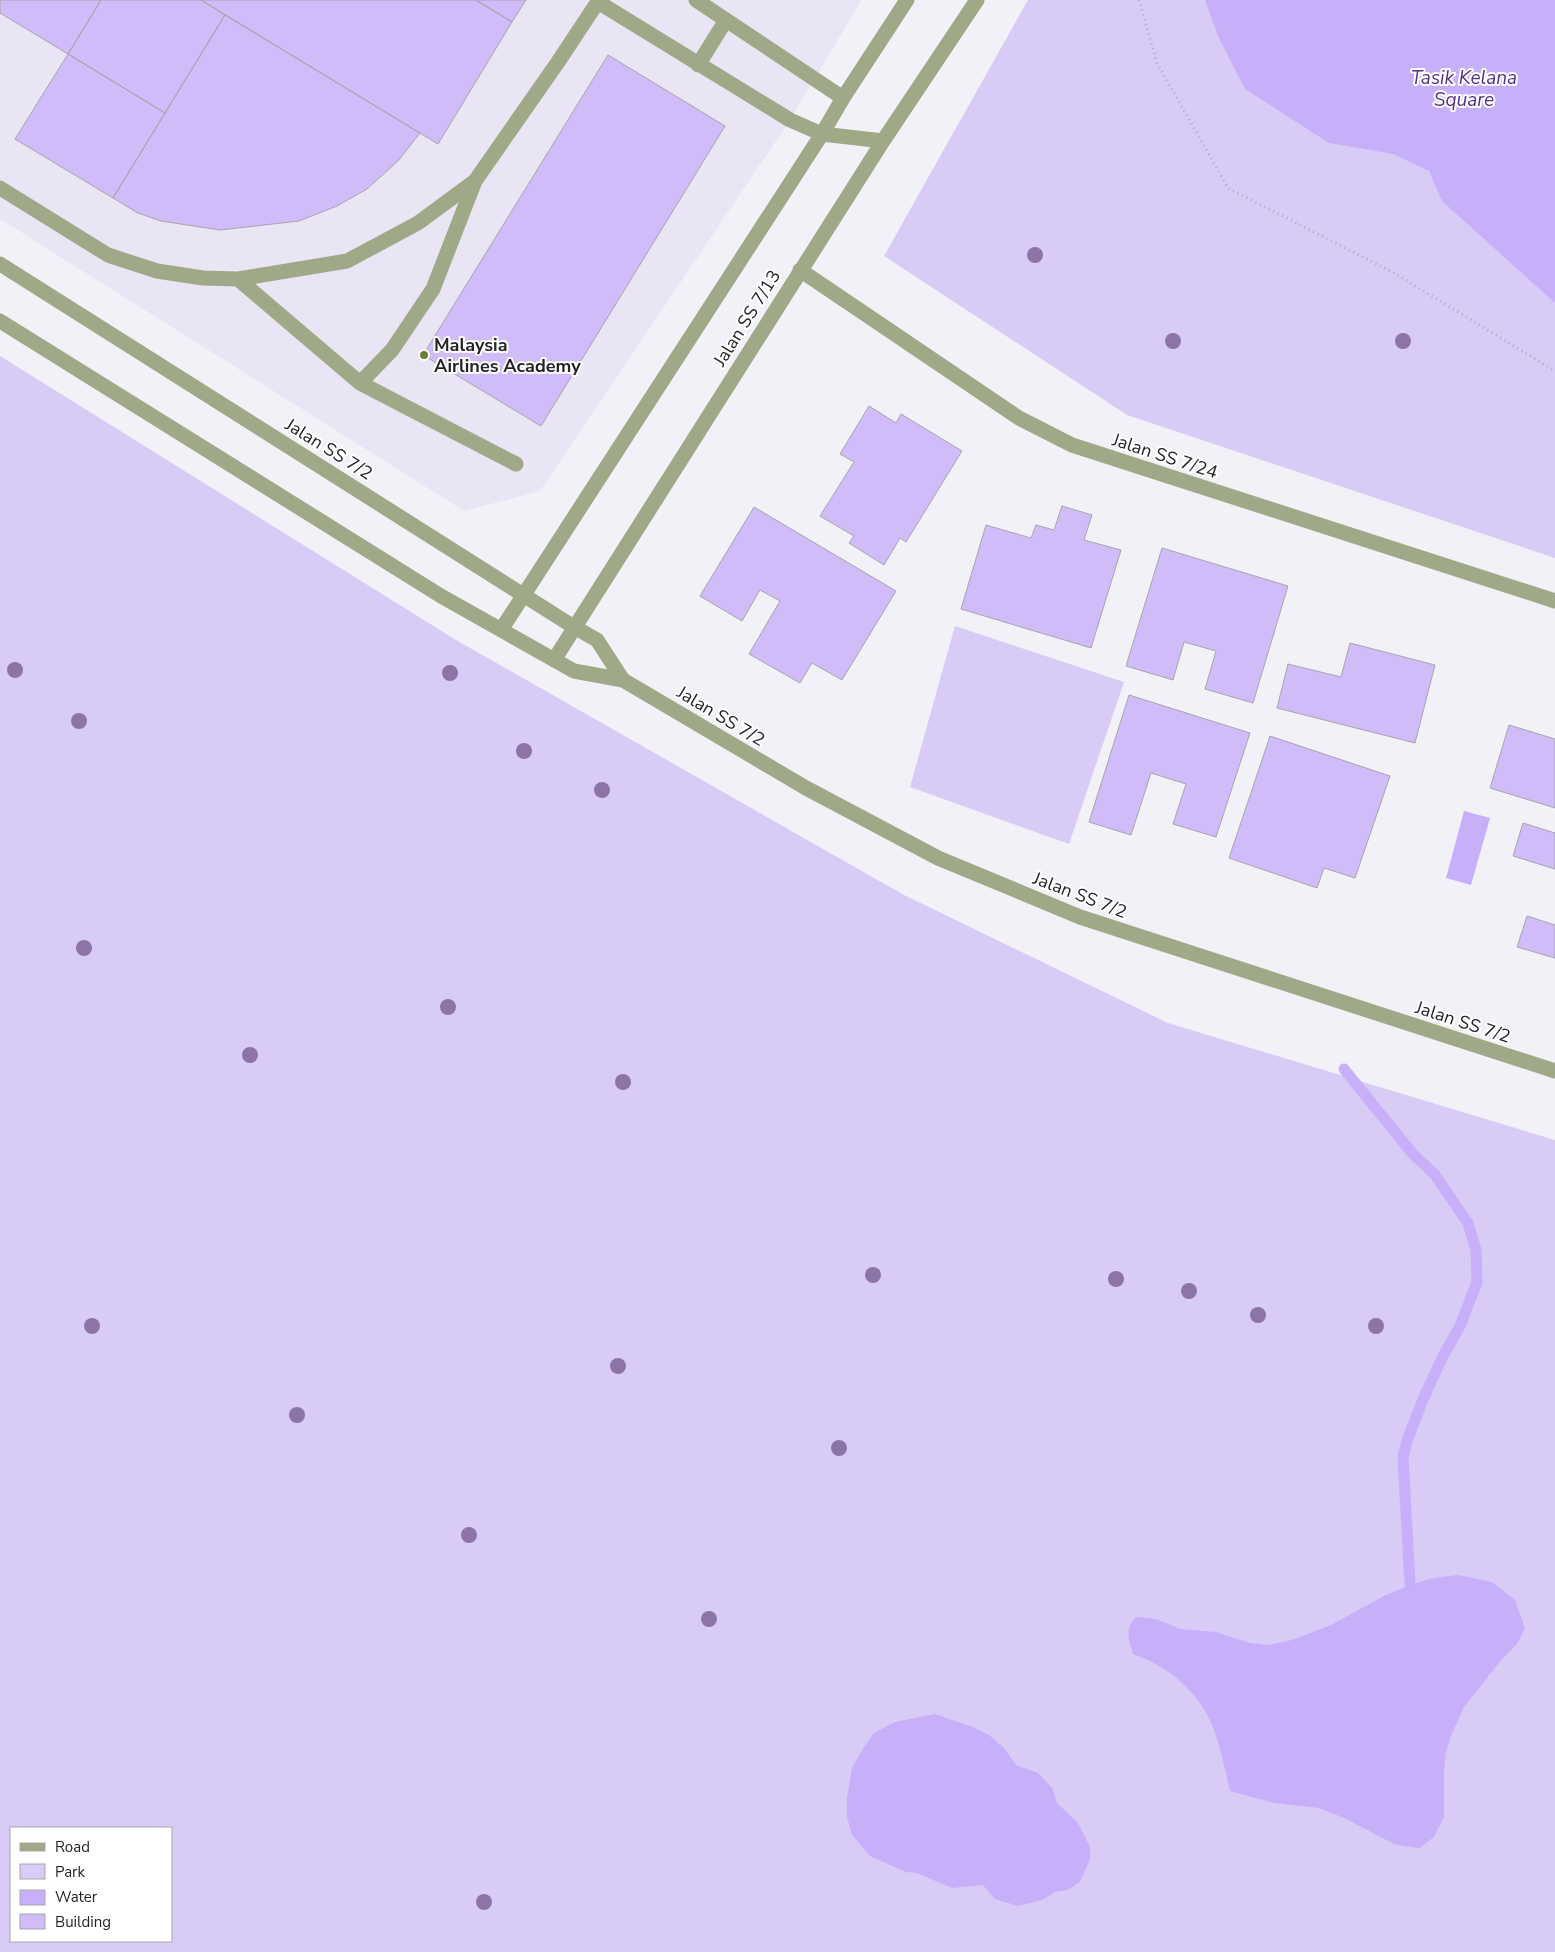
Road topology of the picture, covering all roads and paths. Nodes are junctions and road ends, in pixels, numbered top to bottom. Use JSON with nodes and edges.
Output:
{"nodes":[{"id":1,"x":696,"y":0,"type":"edge"},
{"id":2,"x":907,"y":0,"type":"edge"},
{"id":3,"x":977,"y":0,"type":"edge"},
{"id":4,"x":1139,"y":0,"type":"edge"},
{"id":5,"x":599,"y":1,"type":"edge"},
{"id":6,"x":726,"y":20,"type":"junction"},
{"id":7,"x":698,"y":64,"type":"junction"},
{"id":8,"x":843,"y":98,"type":"junction"},
{"id":9,"x":822,"y":134,"type":"junction"},
{"id":10,"x":883,"y":141,"type":"junction"},
{"id":11,"x":475,"y":181,"type":"junction"},
{"id":12,"x":0,"y":188,"type":"edge"},
{"id":13,"x":0,"y":264,"type":"edge"},
{"id":14,"x":800,"y":270,"type":"junction"},
{"id":15,"x":238,"y":279,"type":"junction"},
{"id":16,"x":0,"y":321,"type":"edge"},
{"id":17,"x":1555,"y":371,"type":"edge"},
{"id":18,"x":360,"y":383,"type":"junction"},
{"id":19,"x":516,"y":464,"type":"dead end"},
{"id":20,"x":523,"y":595,"type":"junction"},
{"id":21,"x":1555,"y":601,"type":"edge"},
{"id":22,"x":574,"y":627,"type":"junction"},
{"id":23,"x":501,"y":630,"type":"junction"},
{"id":24,"x":554,"y":660,"type":"junction"},
{"id":25,"x":623,"y":680,"type":"junction"},
{"id":26,"x":1555,"y":1071,"type":"edge"}],
"edges":[{"from":1,"to":6,"type":"street"},
{"from":2,"to":8,"type":"street","name":"Jalan SS 7/13"},
{"from":3,"to":10,"type":"street","name":"Jalan SS 7/13"},
{"from":4,"to":17,"type":"path"},
{"from":5,"to":7,"type":"street"},
{"from":5,"to":11,"type":"street"},
{"from":6,"to":7,"type":"street"},
{"from":6,"to":8,"type":"street"},
{"from":7,"to":9,"type":"street"},
{"from":8,"to":9,"type":"street","name":"Jalan SS 7/13"},
{"from":9,"to":10,"type":"street"},
{"from":9,"to":20,"type":"street","name":"Jalan SS 7/13"},
{"from":10,"to":14,"type":"street","name":"Jalan SS 7/13"},
{"from":11,"to":15,"type":"street"},
{"from":11,"to":18,"type":"street"},
{"from":12,"to":15,"type":"street"},
{"from":13,"to":20,"type":"street","name":"Jalan SS 7/2"},
{"from":14,"to":21,"type":"street","name":"Jalan SS 7/24"},
{"from":14,"to":22,"type":"street","name":"Jalan SS 7/13"},
{"from":15,"to":18,"type":"street"},
{"from":16,"to":23,"type":"street","name":"Jalan SS 7/2"},
{"from":18,"to":19,"type":"street"},
{"from":20,"to":22,"type":"street","name":"Jalan SS 7/2"},
{"from":20,"to":23,"type":"street","name":"Jalan SS 7/13"},
{"from":22,"to":24,"type":"street","name":"Jalan SS 7/13"},
{"from":22,"to":25,"type":"street","name":"Jalan SS 7/2"},
{"from":23,"to":24,"type":"street","name":"Jalan SS 7/2"},
{"from":24,"to":25,"type":"street","name":"Jalan SS 7/2"},
{"from":25,"to":26,"type":"street","name":"Jalan SS 7/2"}]}
